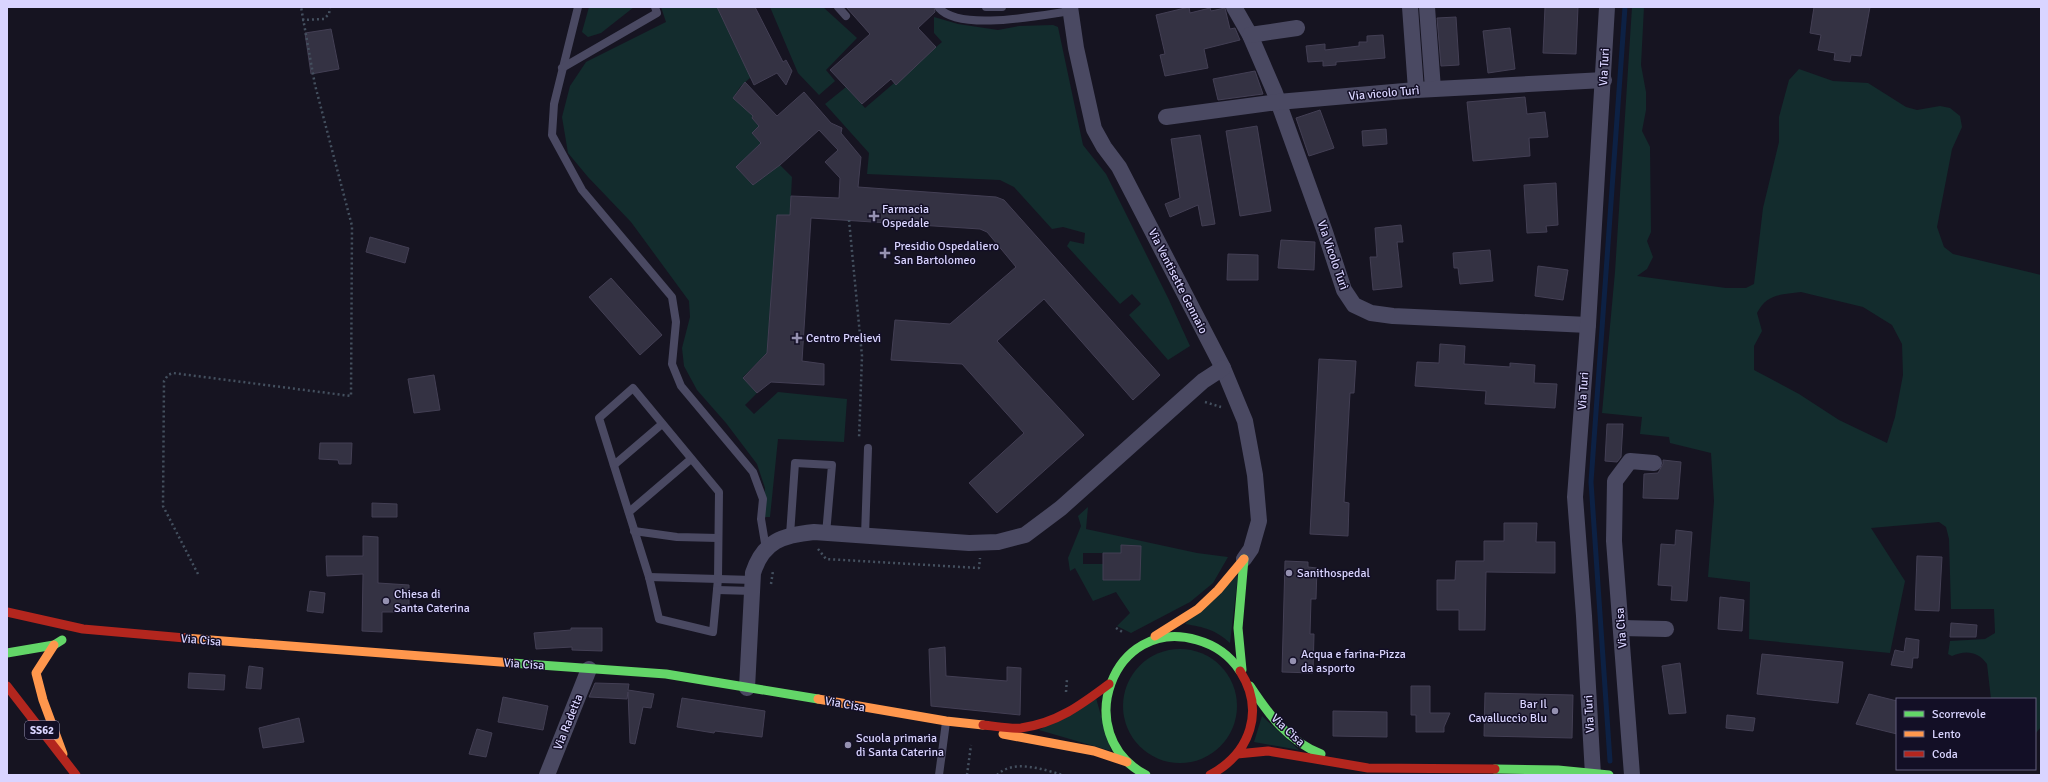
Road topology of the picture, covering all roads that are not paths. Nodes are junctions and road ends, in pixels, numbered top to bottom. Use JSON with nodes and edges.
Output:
{"nodes":[{"id":1,"x":578,"y":7,"type":"edge"},
{"id":2,"x":655,"y":7,"type":"edge"},
{"id":3,"x":838,"y":7,"type":"edge"},
{"id":4,"x":986,"y":7,"type":"edge"},
{"id":5,"x":1002,"y":7,"type":"edge"},
{"id":6,"x":1234,"y":7,"type":"edge"},
{"id":7,"x":1410,"y":7,"type":"edge"},
{"id":8,"x":1427,"y":7,"type":"edge"},
{"id":9,"x":1607,"y":7,"type":"edge"},
{"id":10,"x":939,"y":8,"type":"dead end"},
{"id":11,"x":1070,"y":9,"type":"edge"},
{"id":12,"x":846,"y":16,"type":"dead end"},
{"id":13,"x":1298,"y":28,"type":"dead end"},
{"id":14,"x":1250,"y":35,"type":"junction"},
{"id":15,"x":562,"y":68,"type":"junction"},
{"id":16,"x":1604,"y":80,"type":"junction"},
{"id":17,"x":1433,"y":89,"type":"junction"},
{"id":18,"x":1416,"y":90,"type":"junction"},
{"id":19,"x":1278,"y":102,"type":"junction"},
{"id":20,"x":1166,"y":117,"type":"dead end"},
{"id":21,"x":1588,"y":325,"type":"junction"},
{"id":22,"x":1223,"y":368,"type":"junction"},
{"id":23,"x":662,"y":424,"type":"junction"},
{"id":24,"x":868,"y":448,"type":"dead end"},
{"id":25,"x":691,"y":459,"type":"junction"},
{"id":26,"x":1654,"y":463,"type":"dead end"},
{"id":27,"x":614,"y":465,"type":"junction"},
{"id":28,"x":629,"y":512,"type":"junction"},
{"id":29,"x":634,"y":531,"type":"junction"},
{"id":30,"x":790,"y":535,"type":"junction"},
{"id":31,"x":865,"y":536,"type":"junction"},
{"id":32,"x":718,"y":538,"type":"junction"},
{"id":33,"x":820,"y":540,"type":"junction"},
{"id":34,"x":766,"y":549,"type":"junction"},
{"id":35,"x":1244,"y":560,"type":"junction"},
{"id":36,"x":649,"y":577,"type":"junction"},
{"id":37,"x":718,"y":579,"type":"junction"},
{"id":38,"x":753,"y":585,"type":"junction"},
{"id":39,"x":717,"y":590,"type":"junction"},
{"id":40,"x":7,"y":612,"type":"edge"},
{"id":41,"x":1621,"y":628,"type":"junction"},
{"id":42,"x":83,"y":629,"type":"junction"},
{"id":43,"x":1666,"y":629,"type":"dead end"},
{"id":44,"x":1143,"y":644,"type":"junction"},
{"id":45,"x":54,"y":645,"type":"junction"},
{"id":46,"x":7,"y":653,"type":"edge"},
{"id":47,"x":589,"y":669,"type":"junction"},
{"id":48,"x":1242,"y":670,"type":"junction"},
{"id":49,"x":1246,"y":680,"type":"junction"},
{"id":50,"x":1109,"y":684,"type":"junction"},
{"id":51,"x":7,"y":686,"type":"edge"},
{"id":52,"x":747,"y":688,"type":"junction"},
{"id":53,"x":946,"y":722,"type":"junction"},
{"id":54,"x":961,"y":724,"type":"junction"},
{"id":55,"x":1237,"y":754,"type":"junction"},
{"id":56,"x":64,"y":759,"type":"junction"},
{"id":57,"x":1127,"y":762,"type":"junction"},
{"id":58,"x":1368,"y":768,"type":"junction"},
{"id":59,"x":1216,"y":774,"type":"edge"},
{"id":60,"x":76,"y":775,"type":"edge"},
{"id":61,"x":547,"y":775,"type":"edge"},
{"id":62,"x":939,"y":775,"type":"edge"},
{"id":63,"x":1146,"y":775,"type":"edge"},
{"id":64,"x":1592,"y":775,"type":"edge"},
{"id":65,"x":1609,"y":775,"type":"edge"},
{"id":66,"x":1632,"y":775,"type":"edge"}],
"edges":[{"from":1,"to":15,"type":"lane"},
{"from":2,"to":15,"type":"lane"},
{"from":3,"to":12,"type":"lane"},
{"from":4,"to":5,"type":"lane"},
{"from":6,"to":14,"type":"street","name":"Via Vicolo Turì"},
{"from":7,"to":18,"type":"street"},
{"from":8,"to":17,"type":"street"},
{"from":9,"to":16,"type":"street","name":"Via Turi"},
{"from":10,"to":11,"type":"lane"},
{"from":11,"to":22,"type":"street","name":"Via Ventisette Gennaio"},
{"from":13,"to":14,"type":"street"},
{"from":14,"to":19,"type":"street","name":"Via Vicolo Turì"},
{"from":15,"to":34,"type":"lane"},
{"from":16,"to":17,"type":"street","name":"Via vicolo Turì"},
{"from":16,"to":21,"type":"street","name":"Via Turi"},
{"from":17,"to":18,"type":"street","name":"Via vicolo Turì"},
{"from":18,"to":19,"type":"street","name":"Via vicolo Turì"},
{"from":19,"to":20,"type":"street","name":"Via vicolo Turì"},
{"from":19,"to":21,"type":"street","name":"Via Vicolo Turì"},
{"from":21,"to":64,"type":"street","name":"Via Turi"},
{"from":22,"to":31,"type":"street"},
{"from":22,"to":35,"type":"street","name":"Via Ventisette Gennaio"},
{"from":23,"to":25,"type":"lane"},
{"from":23,"to":27,"type":"lane"},
{"from":23,"to":27,"type":"lane"},
{"from":24,"to":31,"type":"lane"},
{"from":25,"to":28,"type":"lane"},
{"from":25,"to":32,"type":"lane"},
{"from":26,"to":41,"type":"street","name":"Via Cisa"},
{"from":27,"to":28,"type":"lane"},
{"from":28,"to":29,"type":"lane"},
{"from":29,"to":32,"type":"lane"},
{"from":29,"to":36,"type":"lane"},
{"from":30,"to":33,"type":"street"},
{"from":30,"to":33,"type":"lane"},
{"from":30,"to":34,"type":"street"},
{"from":31,"to":33,"type":"street"},
{"from":32,"to":37,"type":"lane"},
{"from":34,"to":38,"type":"street"},
{"from":35,"to":44,"type":"street","name":"Via Ventisette Gennaio"},
{"from":35,"to":48,"type":"street","name":"Via Ventisette Gennaio"},
{"from":36,"to":37,"type":"lane"},
{"from":36,"to":39,"type":"lane"},
{"from":37,"to":38,"type":"lane"},
{"from":37,"to":39,"type":"lane"},
{"from":38,"to":39,"type":"lane"},
{"from":38,"to":52,"type":"street"},
{"from":40,"to":42,"type":"street","name":"Via Cisa"},
{"from":41,"to":43,"type":"street"},
{"from":41,"to":66,"type":"street","name":"Via Cisa"},
{"from":42,"to":45,"type":"street"},
{"from":42,"to":47,"type":"street","name":"Via Cisa"},
{"from":44,"to":48,"type":"street"},
{"from":44,"to":50,"type":"street"},
{"from":45,"to":46,"type":"street"},
{"from":45,"to":56,"type":"street"},
{"from":47,"to":52,"type":"street","name":"Via Cisa"},
{"from":47,"to":61,"type":"street","name":"Via Radetta"},
{"from":48,"to":49,"type":"street"},
{"from":49,"to":55,"type":"street"},
{"from":49,"to":58,"type":"street","name":"Via Cisa"},
{"from":50,"to":54,"type":"street","name":"Via Cisa"},
{"from":50,"to":57,"type":"street"},
{"from":51,"to":56,"type":"street","number":"SS62"},
{"from":52,"to":53,"type":"street","name":"Via Cisa"},
{"from":53,"to":54,"type":"street","name":"Via Cisa"},
{"from":53,"to":62,"type":"lane"},
{"from":54,"to":57,"type":"street","name":"Via Cisa"},
{"from":55,"to":58,"type":"street","name":"Via Cisa"},
{"from":55,"to":59,"type":"street"},
{"from":56,"to":60,"type":"street","number":"SS62"},
{"from":57,"to":63,"type":"street"},
{"from":58,"to":64,"type":"street","name":"Via Cisa"},
{"from":64,"to":65,"type":"street","name":"Via Cisa"}]}
